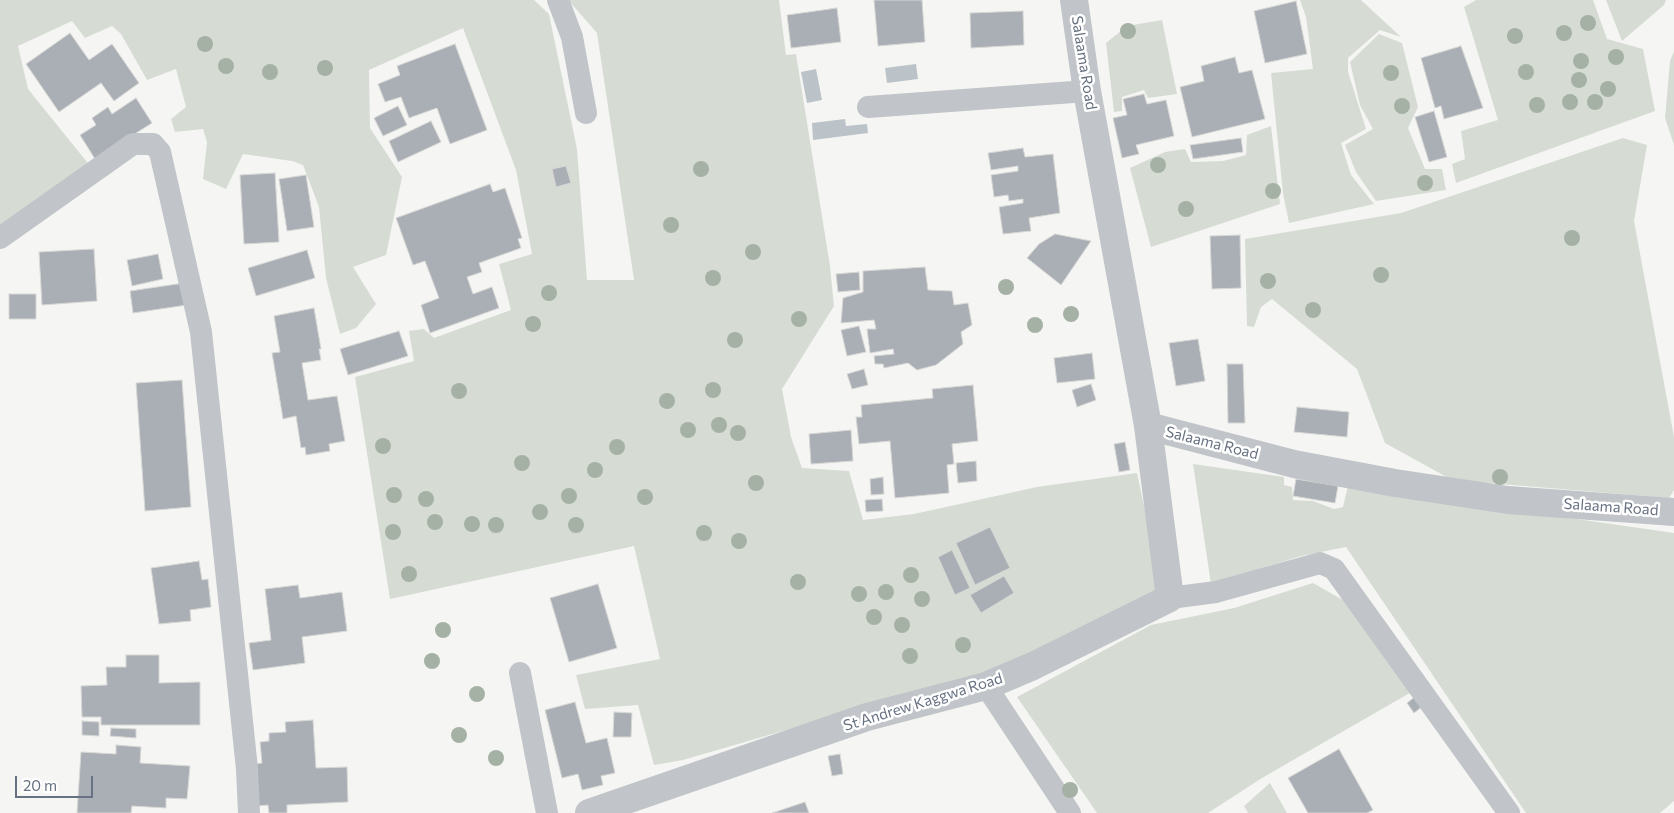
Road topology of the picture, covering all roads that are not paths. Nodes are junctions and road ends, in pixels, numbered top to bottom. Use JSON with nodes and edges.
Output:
{"nodes":[{"id":1,"x":558,"y":0,"type":"edge"},
{"id":2,"x":1074,"y":0,"type":"edge"},
{"id":3,"x":1087,"y":91,"type":"junction"},
{"id":4,"x":868,"y":107,"type":"dead end"},
{"id":5,"x":586,"y":113,"type":"dead end"},
{"id":6,"x":0,"y":238,"type":"edge"},
{"id":7,"x":1148,"y":426,"type":"junction"},
{"id":8,"x":1674,"y":512,"type":"edge"},
{"id":9,"x":1170,"y":598,"type":"junction"},
{"id":10,"x":520,"y":673,"type":"dead end"},
{"id":11,"x":986,"y":686,"type":"junction"},
{"id":12,"x":249,"y":813,"type":"edge"},
{"id":13,"x":546,"y":813,"type":"edge"},
{"id":14,"x":589,"y":813,"type":"edge"},
{"id":15,"x":1070,"y":813,"type":"edge"},
{"id":16,"x":1509,"y":813,"type":"edge"}],
"edges":[{"from":1,"to":5,"type":"street"},
{"from":2,"to":3,"type":"street","name":"Salaama Road"},
{"from":3,"to":4,"type":"street"},
{"from":3,"to":7,"type":"street","name":"Salaama Road"},
{"from":6,"to":12,"type":"street"},
{"from":7,"to":8,"type":"street","name":"Salaama Road"},
{"from":7,"to":9,"type":"street"},
{"from":9,"to":11,"type":"street","name":"St Andrew Kaggwa Road"},
{"from":9,"to":16,"type":"street"},
{"from":10,"to":13,"type":"street"},
{"from":11,"to":14,"type":"street","name":"St Andrew Kaggwa Road"},
{"from":11,"to":15,"type":"street"}]}
